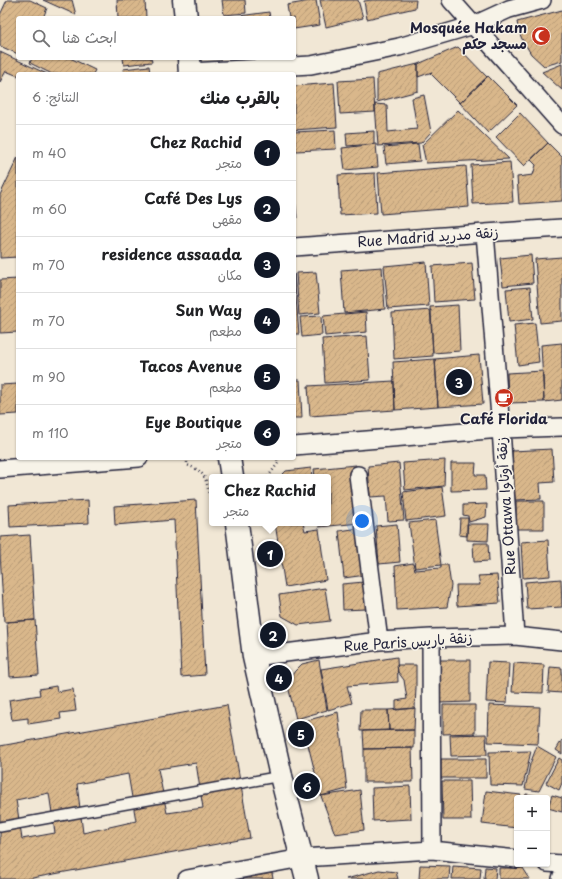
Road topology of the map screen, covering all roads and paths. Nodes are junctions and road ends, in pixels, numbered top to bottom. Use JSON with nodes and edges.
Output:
{"nodes":[{"id":1,"x":184,"y":0,"type":"edge"},
{"id":2,"x":451,"y":0,"type":"edge"},
{"id":3,"x":542,"y":0,"type":"edge"},
{"id":4,"x":186,"y":16,"type":"edge"},
{"id":5,"x":474,"y":25,"type":"junction"},
{"id":6,"x":190,"y":68,"type":"edge"},
{"id":7,"x":562,"y":125,"type":"edge"},
{"id":8,"x":562,"y":228,"type":"edge"},
{"id":9,"x":485,"y":233,"type":"junction"},
{"id":10,"x":296,"y":247,"type":"edge"},
{"id":11,"x":562,"y":427,"type":"edge"},
{"id":12,"x":501,"y":429,"type":"junction"},
{"id":13,"x":296,"y":446,"type":"edge"},
{"id":14,"x":114,"y":460,"type":"edge"},
{"id":15,"x":187,"y":460,"type":"edge"},
{"id":16,"x":229,"y":460,"type":"edge"},
{"id":17,"x":277,"y":460,"type":"edge"},
{"id":18,"x":0,"y":469,"type":"edge"},
{"id":19,"x":232,"y":474,"type":"edge"},
{"id":20,"x":270,"y":474,"type":"edge"},
{"id":21,"x":358,"y":475,"type":"dead end"},
{"id":22,"x":209,"y":494,"type":"edge"},
{"id":23,"x":237,"y":526,"type":"edge"},
{"id":24,"x":515,"y":636,"type":"junction"},
{"id":25,"x":430,"y":638,"type":"junction"},
{"id":26,"x":379,"y":641,"type":"junction"},
{"id":27,"x":562,"y":641,"type":"edge"},
{"id":28,"x":254,"y":657,"type":"junction"},
{"id":29,"x":281,"y":776,"type":"junction"},
{"id":30,"x":0,"y":827,"type":"edge"},
{"id":31,"x":432,"y":850,"type":"junction"},
{"id":32,"x":302,"y":858,"type":"junction"},
{"id":33,"x":514,"y":859,"type":"edge"},
{"id":34,"x":550,"y":863,"type":"edge"},
{"id":35,"x":562,"y":864,"type":"edge"},
{"id":36,"x":187,"y":879,"type":"edge"},
{"id":37,"x":307,"y":879,"type":"edge"}],
"edges":[{"from":1,"to":4,"type":"street"},
{"from":2,"to":5,"type":"street"},
{"from":3,"to":5,"type":"street"},
{"from":5,"to":6,"type":"street"},
{"from":5,"to":7,"type":"street"},
{"from":8,"to":9,"type":"street","name":"Rue Madrid زنقة مدريد"},
{"from":9,"to":10,"type":"street","name":"Rue Madrid زنقة مدريد"},
{"from":9,"to":12,"type":"street","name":"Rue Ottawa زنقة أوتاوا"},
{"from":11,"to":12,"type":"street"},
{"from":12,"to":13,"type":"street"},
{"from":12,"to":24,"type":"street","name":"Rue Ottawa زنقة أوتاوا"},
{"from":14,"to":18,"type":"street"},
{"from":15,"to":22,"type":"path"},
{"from":16,"to":19,"type":"street"},
{"from":17,"to":20,"type":"path"},
{"from":21,"to":26,"type":"street"},
{"from":23,"to":28,"type":"street"},
{"from":24,"to":25,"type":"street","name":"Rue Paris زنقة باريس"},
{"from":24,"to":27,"type":"street","name":"Rue Paris زنقة باريس"},
{"from":25,"to":26,"type":"street","name":"Rue Paris زنقة باريس"},
{"from":25,"to":31,"type":"street"},
{"from":26,"to":28,"type":"street","name":"Rue Paris زنقة باريس"},
{"from":28,"to":29,"type":"street"},
{"from":29,"to":30,"type":"lane"},
{"from":29,"to":32,"type":"street"},
{"from":31,"to":32,"type":"street"},
{"from":31,"to":33,"type":"street"},
{"from":32,"to":36,"type":"street"},
{"from":32,"to":37,"type":"street"},
{"from":34,"to":35,"type":"street"}]}
